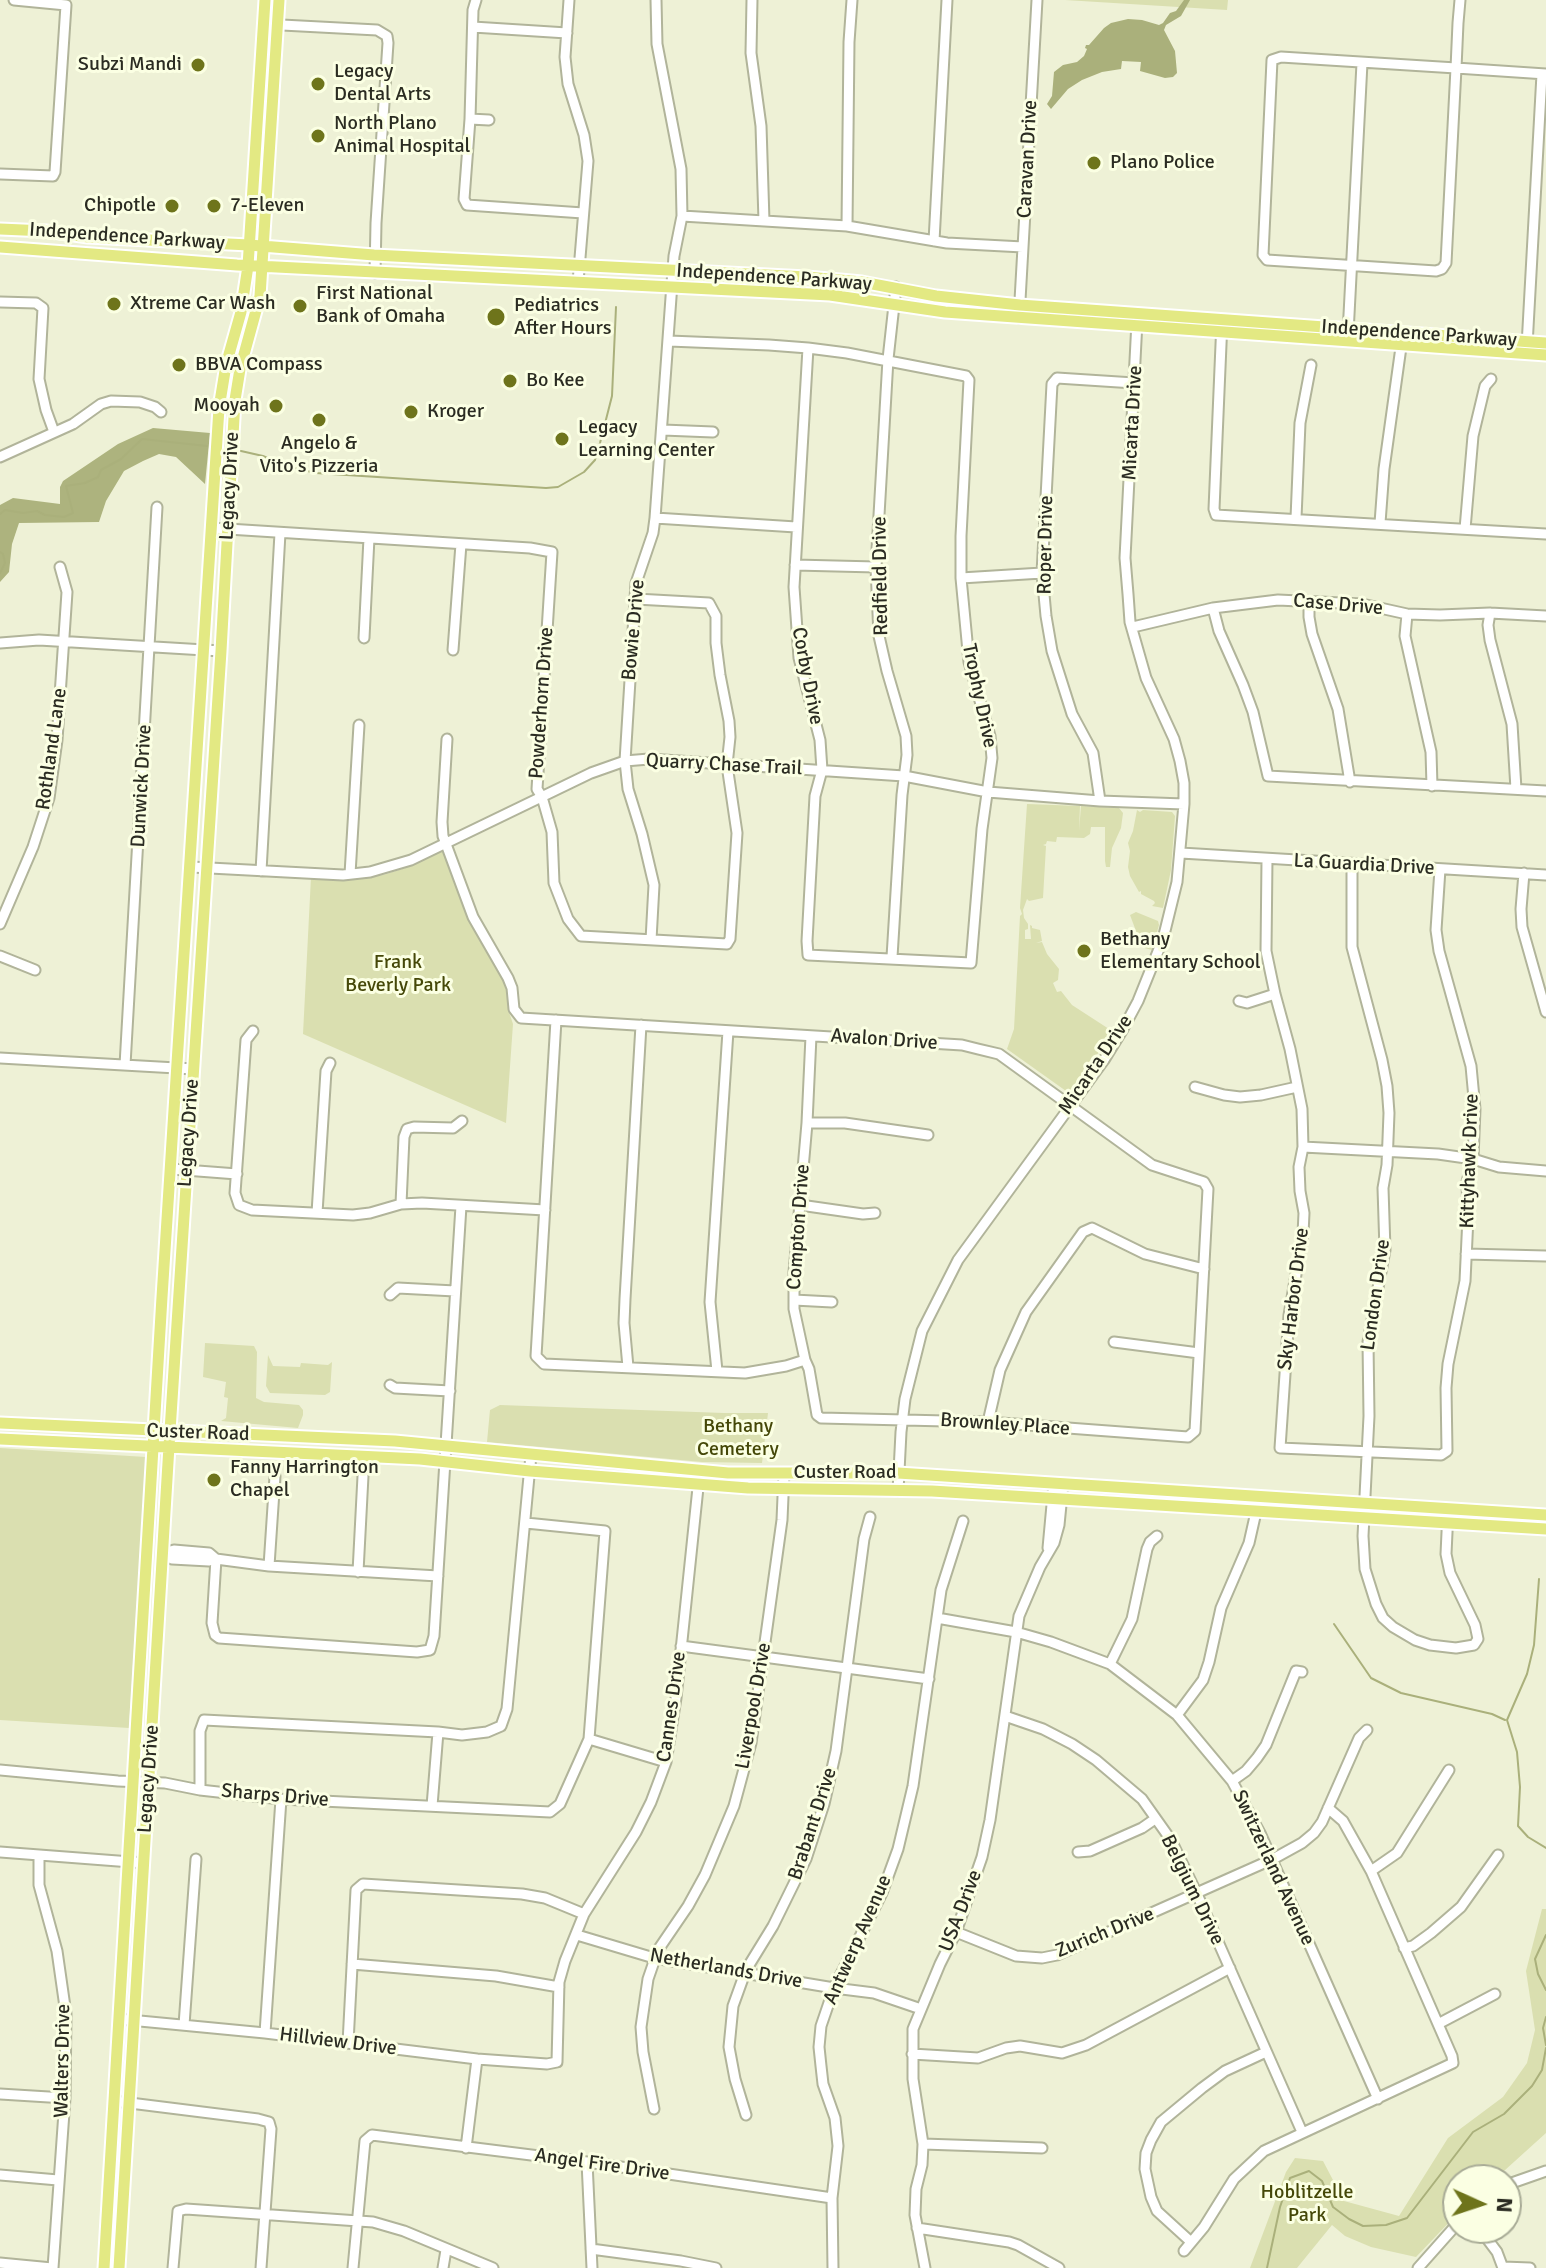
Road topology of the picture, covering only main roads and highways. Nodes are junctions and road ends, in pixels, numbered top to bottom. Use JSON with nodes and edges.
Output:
{"nodes":[{"id":1,"x":265,"y":0,"type":"edge"},
{"id":2,"x":279,"y":0,"type":"edge"},
{"id":3,"x":259,"y":78,"type":"junction"},
{"id":4,"x":274,"y":79,"type":"junction"},
{"id":5,"x":256,"y":121,"type":"junction"},
{"id":6,"x":269,"y":159,"type":"junction"},
{"id":7,"x":0,"y":229,"type":"edge"},
{"id":8,"x":139,"y":240,"type":"junction"},
{"id":9,"x":249,"y":245,"type":"junction"},
{"id":10,"x":0,"y":247,"type":"edge"},
{"id":11,"x":263,"y":247,"type":"junction"},
{"id":12,"x":136,"y":258,"type":"junction"},
{"id":13,"x":463,"y":259,"type":"junction"},
{"id":14,"x":248,"y":266,"type":"junction"},
{"id":15,"x":263,"y":266,"type":"junction"},
{"id":16,"x":462,"y":275,"type":"junction"},
{"id":17,"x":1139,"y":318,"type":"junction"},
{"id":18,"x":1546,"y":343,"type":"edge"},
{"id":19,"x":1527,"y":348,"type":"junction"},
{"id":20,"x":1546,"y":355,"type":"edge"},
{"id":21,"x":226,"y":365,"type":"junction"},
{"id":22,"x":240,"y":369,"type":"junction"},
{"id":23,"x":162,"y":1297,"type":"junction"},
{"id":24,"x":179,"y":1298,"type":"junction"},
{"id":25,"x":0,"y":1423,"type":"edge"},
{"id":26,"x":47,"y":1425,"type":"junction"},
{"id":27,"x":155,"y":1431,"type":"junction"},
{"id":28,"x":170,"y":1431,"type":"junction"},
{"id":29,"x":309,"y":1437,"type":"junction"},
{"id":30,"x":0,"y":1439,"type":"edge"},
{"id":31,"x":47,"y":1441,"type":"junction"},
{"id":32,"x":154,"y":1445,"type":"junction"},
{"id":33,"x":169,"y":1446,"type":"junction"},
{"id":34,"x":308,"y":1453,"type":"junction"},
{"id":35,"x":1546,"y":1515,"type":"edge"},
{"id":36,"x":1448,"y":1517,"type":"junction"},
{"id":37,"x":1546,"y":1529,"type":"edge"},
{"id":38,"x":148,"y":1552,"type":"junction"},
{"id":39,"x":163,"y":1553,"type":"junction"},
{"id":40,"x":104,"y":2268,"type":"edge"},
{"id":41,"x":119,"y":2268,"type":"edge"}],
"edges":[{"from":1,"to":3,"type":"main road","name":"Legacy Drive"},
{"from":2,"to":4,"type":"main road","name":"Legacy Drive"},
{"from":3,"to":4,"type":"main road"},
{"from":3,"to":5,"type":"main road","name":"Legacy Drive"},
{"from":4,"to":6,"type":"main road","name":"Legacy Drive"},
{"from":5,"to":6,"type":"main road"},
{"from":5,"to":9,"type":"main road","name":"Legacy Drive"},
{"from":6,"to":11,"type":"main road","name":"Legacy Drive"},
{"from":7,"to":8,"type":"main road","name":"Independence Parkway"},
{"from":8,"to":9,"type":"main road","name":"Independence Parkway"},
{"from":8,"to":12,"type":"main road"},
{"from":9,"to":11,"type":"main road","name":"Independence Parkway"},
{"from":9,"to":14,"type":"main road","name":"Legacy Drive"},
{"from":10,"to":12,"type":"main road","name":"Independence Parkway"},
{"from":11,"to":13,"type":"main road","name":"Independence Parkway"},
{"from":11,"to":15,"type":"main road","name":"Legacy Drive"},
{"from":12,"to":14,"type":"main road","name":"Independence Parkway"},
{"from":13,"to":16,"type":"main road"},
{"from":13,"to":17,"type":"main road","name":"Independence Parkway"},
{"from":14,"to":15,"type":"main road","name":"Independence Parkway"},
{"from":14,"to":21,"type":"main road","name":"Legacy Drive"},
{"from":15,"to":16,"type":"main road","name":"Independence Parkway"},
{"from":15,"to":22,"type":"main road","name":"Legacy Drive"},
{"from":16,"to":17,"type":"main road","name":"Independence Parkway"},
{"from":17,"to":19,"type":"main road","name":"Independence Parkway"},
{"from":18,"to":19,"type":"main road","name":"Independence Parkway"},
{"from":19,"to":20,"type":"main road","name":"Independence Parkway"},
{"from":21,"to":22,"type":"main road"},
{"from":21,"to":23,"type":"main road","name":"Legacy Drive"},
{"from":22,"to":24,"type":"main road","name":"Legacy Drive"},
{"from":23,"to":24,"type":"main road"},
{"from":23,"to":27,"type":"main road","name":"Legacy Drive"},
{"from":24,"to":28,"type":"main road","name":"Legacy Drive"},
{"from":25,"to":26,"type":"main road","name":"Custer Road"},
{"from":26,"to":27,"type":"main road","name":"Custer Road"},
{"from":26,"to":31,"type":"main road"},
{"from":27,"to":28,"type":"main road","name":"Custer Road"},
{"from":27,"to":32,"type":"main road","name":"Legacy Drive"},
{"from":28,"to":29,"type":"main road","name":"Custer Road"},
{"from":28,"to":33,"type":"main road","name":"Legacy Drive"},
{"from":29,"to":34,"type":"main road"},
{"from":29,"to":36,"type":"main road","name":"Custer Road"},
{"from":30,"to":31,"type":"main road","name":"Custer Road"},
{"from":31,"to":32,"type":"main road","name":"Custer Road"},
{"from":32,"to":33,"type":"main road","name":"Custer Road"},
{"from":32,"to":38,"type":"main road","name":"Legacy Drive"},
{"from":33,"to":34,"type":"main road","name":"Custer Road"},
{"from":33,"to":39,"type":"main road","name":"Legacy Drive"},
{"from":34,"to":36,"type":"main road","name":"Custer Road"},
{"from":35,"to":36,"type":"main road","name":"Custer Road"},
{"from":36,"to":37,"type":"main road","name":"Custer Road"},
{"from":38,"to":39,"type":"main road"},
{"from":38,"to":40,"type":"main road","name":"Legacy Drive"},
{"from":39,"to":41,"type":"main road","name":"Legacy Drive"}]}
